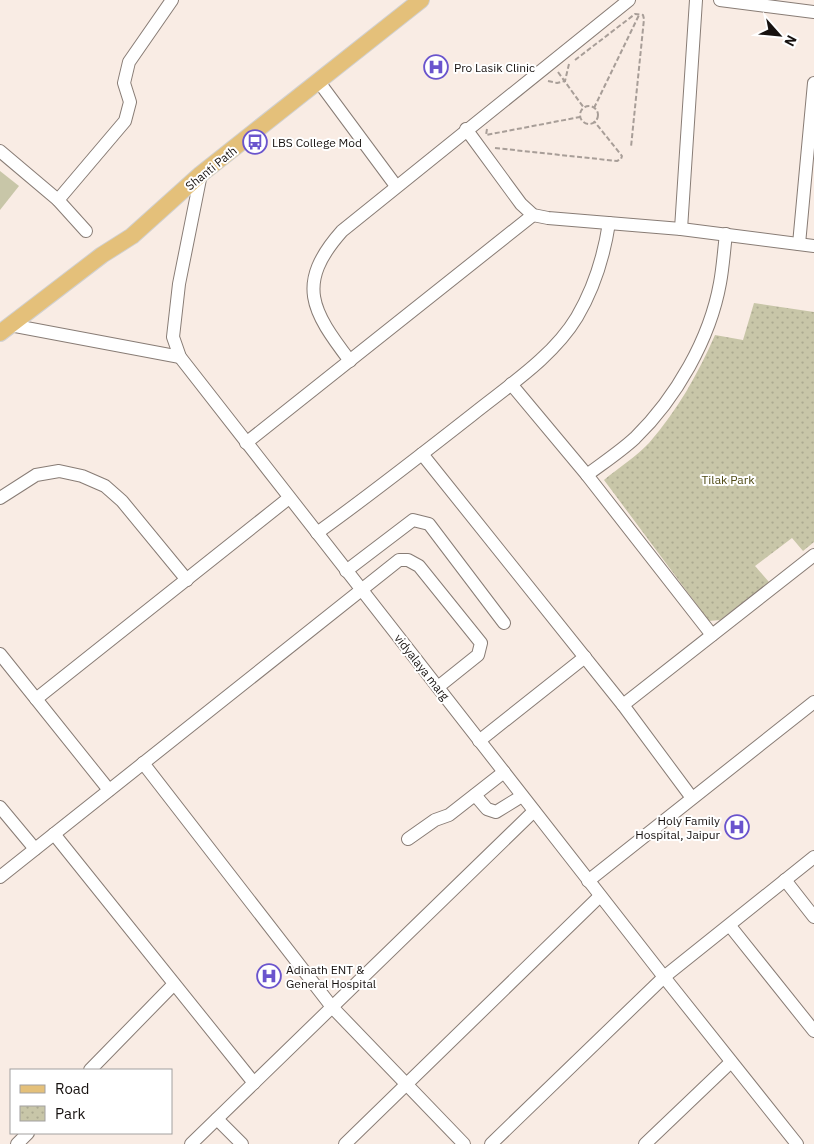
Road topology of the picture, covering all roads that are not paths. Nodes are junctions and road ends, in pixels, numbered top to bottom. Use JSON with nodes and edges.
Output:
{"nodes":[{"id":1,"x":172,"y":0,"type":"edge"},
{"id":2,"x":421,"y":0,"type":"edge"},
{"id":3,"x":629,"y":0,"type":"edge"},
{"id":4,"x":696,"y":0,"type":"edge"},
{"id":5,"x":720,"y":0,"type":"edge"},
{"id":6,"x":814,"y":12,"type":"edge"},
{"id":7,"x":319,"y":82,"type":"junction"},
{"id":8,"x":814,"y":83,"type":"edge"},
{"id":9,"x":466,"y":129,"type":"junction"},
{"id":10,"x":811,"y":140,"type":"edge"},
{"id":11,"x":0,"y":151,"type":"edge"},
{"id":12,"x":201,"y":174,"type":"junction"},
{"id":13,"x":396,"y":186,"type":"junction"},
{"id":14,"x":58,"y":200,"type":"junction"},
{"id":15,"x":533,"y":215,"type":"junction"},
{"id":16,"x":609,"y":223,"type":"junction"},
{"id":17,"x":681,"y":229,"type":"junction"},
{"id":18,"x":86,"y":231,"type":"dead end"},
{"id":19,"x":726,"y":234,"type":"junction"},
{"id":20,"x":799,"y":244,"type":"junction"},
{"id":21,"x":814,"y":246,"type":"edge"},
{"id":22,"x":5,"y":329,"type":"edge"},
{"id":23,"x":180,"y":357,"type":"junction"},
{"id":24,"x":350,"y":361,"type":"junction"},
{"id":25,"x":511,"y":384,"type":"junction"},
{"id":26,"x":246,"y":443,"type":"junction"},
{"id":27,"x":422,"y":454,"type":"junction"},
{"id":28,"x":587,"y":474,"type":"junction"},
{"id":29,"x":0,"y":498,"type":"edge"},
{"id":30,"x":289,"y":498,"type":"junction"},
{"id":31,"x":317,"y":534,"type":"junction"},
{"id":32,"x":814,"y":554,"type":"edge"},
{"id":33,"x":346,"y":571,"type":"junction"},
{"id":34,"x":186,"y":580,"type":"junction"},
{"id":35,"x":361,"y":589,"type":"junction"},
{"id":36,"x":504,"y":622,"type":"dead end"},
{"id":37,"x":712,"y":635,"type":"junction"},
{"id":38,"x":0,"y":654,"type":"edge"},
{"id":39,"x":585,"y":657,"type":"junction"},
{"id":40,"x":438,"y":688,"type":"junction"},
{"id":41,"x":36,"y":699,"type":"junction"},
{"id":42,"x":813,"y":704,"type":"edge"},
{"id":43,"x":623,"y":705,"type":"junction"},
{"id":44,"x":479,"y":741,"type":"junction"},
{"id":45,"x":143,"y":763,"type":"junction"},
{"id":46,"x":504,"y":772,"type":"junction"},
{"id":47,"x":109,"y":790,"type":"junction"},
{"id":48,"x":475,"y":795,"type":"junction"},
{"id":49,"x":522,"y":796,"type":"junction"},
{"id":50,"x":692,"y":798,"type":"junction"},
{"id":51,"x":0,"y":807,"type":"edge"},
{"id":52,"x":534,"y":811,"type":"junction"},
{"id":53,"x":54,"y":834,"type":"junction"},
{"id":54,"x":408,"y":839,"type":"dead end"},
{"id":55,"x":36,"y":849,"type":"junction"},
{"id":56,"x":814,"y":857,"type":"edge"},
{"id":57,"x":0,"y":877,"type":"edge"},
{"id":58,"x":785,"y":880,"type":"junction"},
{"id":59,"x":588,"y":881,"type":"junction"},
{"id":60,"x":600,"y":896,"type":"junction"},
{"id":61,"x":814,"y":917,"type":"edge"},
{"id":62,"x":730,"y":926,"type":"junction"},
{"id":63,"x":664,"y":977,"type":"junction"},
{"id":64,"x":174,"y":984,"type":"junction"},
{"id":65,"x":332,"y":1007,"type":"junction"},
{"id":66,"x":814,"y":1031,"type":"edge"},
{"id":67,"x":731,"y":1062,"type":"junction"},
{"id":68,"x":91,"y":1069,"type":"edge"},
{"id":69,"x":254,"y":1083,"type":"junction"},
{"id":70,"x":406,"y":1084,"type":"junction"},
{"id":71,"x":217,"y":1118,"type":"junction"},
{"id":72,"x":27,"y":1134,"type":"edge"},
{"id":73,"x":17,"y":1144,"type":"edge"},
{"id":74,"x":191,"y":1144,"type":"edge"},
{"id":75,"x":242,"y":1144,"type":"edge"},
{"id":76,"x":344,"y":1144,"type":"edge"},
{"id":77,"x":464,"y":1144,"type":"edge"},
{"id":78,"x":491,"y":1144,"type":"edge"},
{"id":79,"x":645,"y":1144,"type":"edge"},
{"id":80,"x":797,"y":1144,"type":"edge"}],
"edges":[{"from":1,"to":14,"type":"street"},
{"from":2,"to":7,"type":"main road","name":"Shanti Path"},
{"from":3,"to":9,"type":"street"},
{"from":4,"to":17,"type":"street"},
{"from":5,"to":6,"type":"street"},
{"from":7,"to":12,"type":"main road","name":"Shanti Path"},
{"from":7,"to":13,"type":"street"},
{"from":8,"to":10,"type":"street"},
{"from":9,"to":13,"type":"street"},
{"from":9,"to":15,"type":"street"},
{"from":10,"to":20,"type":"street"},
{"from":11,"to":14,"type":"street"},
{"from":12,"to":22,"type":"main road","name":"Shanti Path"},
{"from":12,"to":23,"type":"street"},
{"from":13,"to":24,"type":"street"},
{"from":14,"to":18,"type":"street"},
{"from":15,"to":16,"type":"street"},
{"from":15,"to":24,"type":"street"},
{"from":16,"to":17,"type":"street"},
{"from":16,"to":25,"type":"street"},
{"from":17,"to":19,"type":"street"},
{"from":19,"to":20,"type":"street"},
{"from":19,"to":28,"type":"street"},
{"from":20,"to":21,"type":"street"},
{"from":22,"to":23,"type":"street"},
{"from":23,"to":26,"type":"street","name":"vidyalaya marg"},
{"from":24,"to":26,"type":"street"},
{"from":25,"to":27,"type":"street"},
{"from":25,"to":28,"type":"street"},
{"from":26,"to":30,"type":"street","name":"vidyalaya marg"},
{"from":27,"to":31,"type":"street"},
{"from":27,"to":39,"type":"street"},
{"from":28,"to":37,"type":"street"},
{"from":29,"to":34,"type":"street"},
{"from":30,"to":31,"type":"street","name":"vidyalaya marg"},
{"from":30,"to":34,"type":"street"},
{"from":31,"to":33,"type":"street","name":"vidyalaya marg"},
{"from":32,"to":37,"type":"street"},
{"from":33,"to":35,"type":"street","name":"vidyalaya marg"},
{"from":33,"to":36,"type":"street"},
{"from":34,"to":41,"type":"street"},
{"from":35,"to":40,"type":"street","name":"vidyalaya marg"},
{"from":35,"to":40,"type":"street"},
{"from":35,"to":45,"type":"street"},
{"from":37,"to":43,"type":"street"},
{"from":38,"to":41,"type":"street"},
{"from":39,"to":43,"type":"street"},
{"from":39,"to":44,"type":"street"},
{"from":40,"to":44,"type":"street","name":"vidyalaya marg"},
{"from":41,"to":47,"type":"street"},
{"from":42,"to":50,"type":"street"},
{"from":43,"to":50,"type":"street"},
{"from":44,"to":46,"type":"street","name":"vidyalaya marg"},
{"from":45,"to":47,"type":"street"},
{"from":45,"to":65,"type":"street"},
{"from":46,"to":48,"type":"street"},
{"from":46,"to":49,"type":"street","name":"vidyalaya marg"},
{"from":47,"to":53,"type":"street"},
{"from":48,"to":49,"type":"street"},
{"from":48,"to":54,"type":"street"},
{"from":49,"to":52,"type":"street","name":"vidyalaya marg"},
{"from":50,"to":59,"type":"street"},
{"from":51,"to":55,"type":"street"},
{"from":52,"to":59,"type":"street","name":"vidyalaya marg"},
{"from":52,"to":65,"type":"street"},
{"from":53,"to":55,"type":"street"},
{"from":53,"to":64,"type":"street"},
{"from":55,"to":57,"type":"street"},
{"from":56,"to":58,"type":"street"},
{"from":58,"to":61,"type":"street"},
{"from":58,"to":62,"type":"street"},
{"from":59,"to":60,"type":"street","name":"vidyalaya marg"},
{"from":60,"to":63,"type":"street","name":"vidyalaya marg"},
{"from":60,"to":70,"type":"street"},
{"from":62,"to":63,"type":"street"},
{"from":62,"to":66,"type":"street"},
{"from":63,"to":67,"type":"street","name":"vidyalaya marg"},
{"from":63,"to":78,"type":"street"},
{"from":64,"to":68,"type":"street"},
{"from":64,"to":69,"type":"street"},
{"from":65,"to":69,"type":"street"},
{"from":65,"to":70,"type":"street"},
{"from":67,"to":79,"type":"street"},
{"from":67,"to":80,"type":"street","name":"vidyalaya marg"},
{"from":69,"to":71,"type":"street"},
{"from":70,"to":76,"type":"street"},
{"from":70,"to":77,"type":"street"},
{"from":71,"to":74,"type":"street"},
{"from":71,"to":75,"type":"street"},
{"from":72,"to":73,"type":"street"}]}
